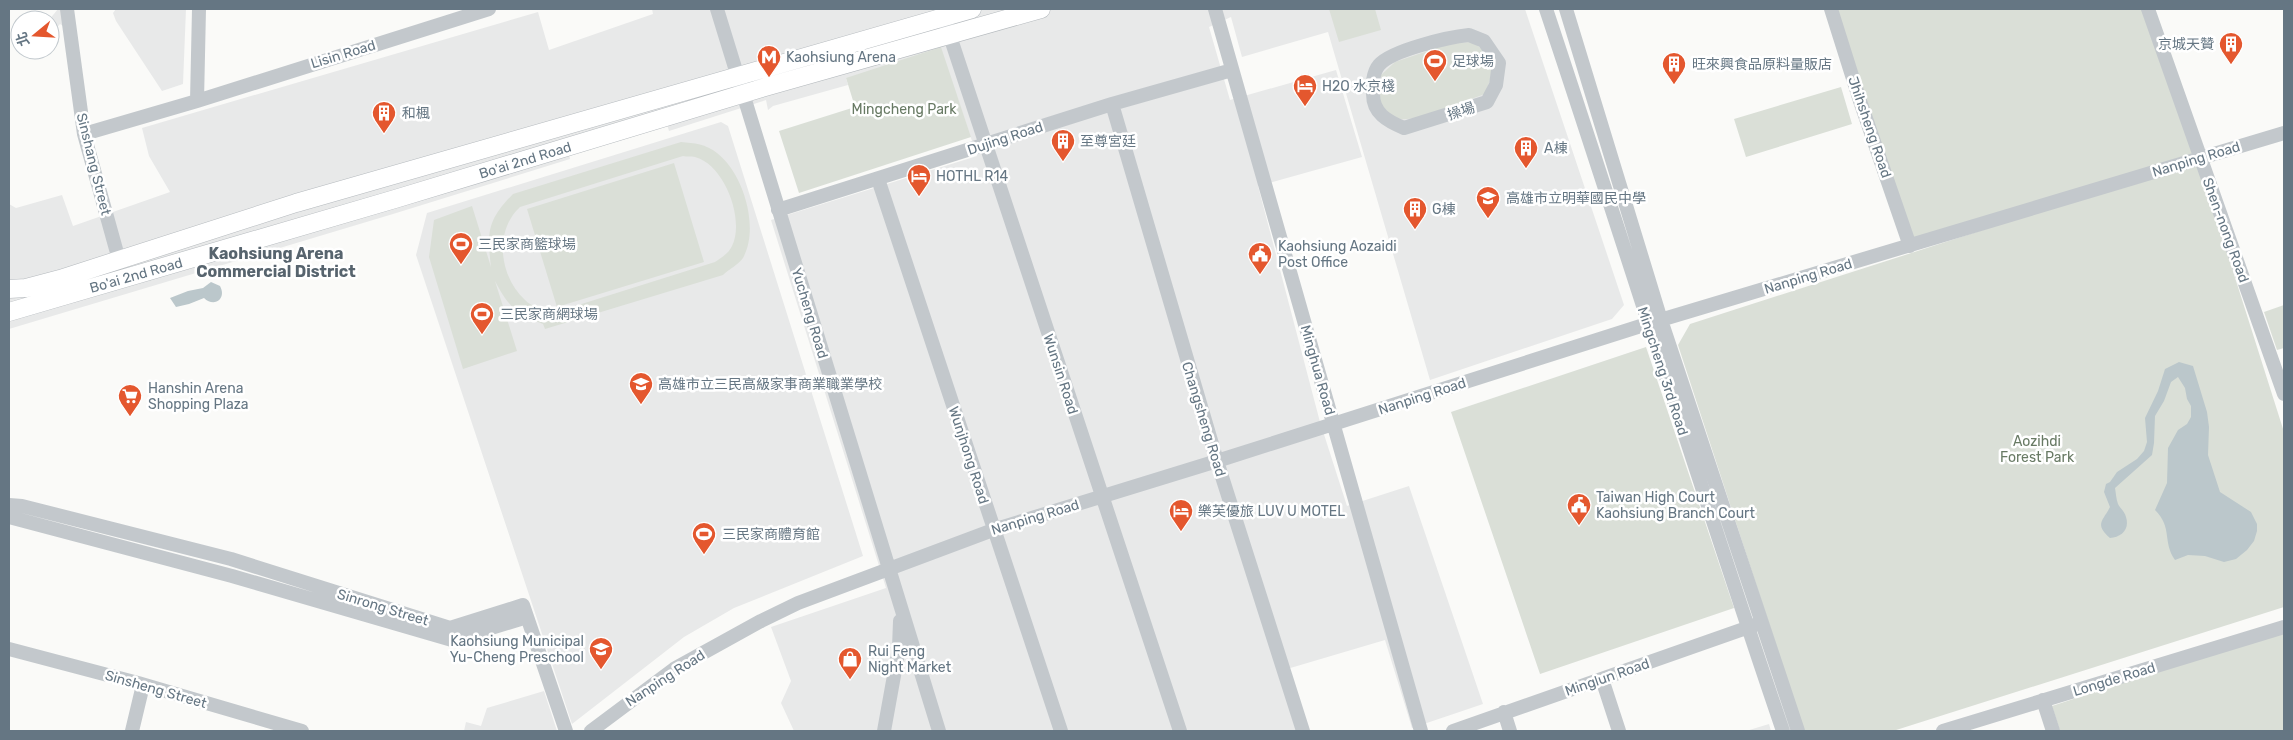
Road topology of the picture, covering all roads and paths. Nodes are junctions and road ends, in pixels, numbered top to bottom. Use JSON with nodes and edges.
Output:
{"nodes":[{"id":1,"x":68,"y":9,"type":"edge"},
{"id":2,"x":200,"y":9,"type":"edge"},
{"id":3,"x":489,"y":9,"type":"edge"},
{"id":4,"x":717,"y":9,"type":"edge"},
{"id":5,"x":972,"y":9,"type":"edge"},
{"id":6,"x":1041,"y":9,"type":"edge"},
{"id":7,"x":1215,"y":9,"type":"edge"},
{"id":8,"x":1546,"y":9,"type":"edge"},
{"id":9,"x":1566,"y":9,"type":"edge"},
{"id":10,"x":1831,"y":9,"type":"edge"},
{"id":11,"x":2148,"y":9,"type":"edge"},
{"id":12,"x":942,"y":13,"type":"edge"},
{"id":13,"x":949,"y":35,"type":"junction"},
{"id":14,"x":1232,"y":70,"type":"junction"},
{"id":15,"x":738,"y":76,"type":"junction"},
{"id":16,"x":743,"y":93,"type":"junction"},
{"id":17,"x":197,"y":101,"type":"junction"},
{"id":18,"x":1112,"y":104,"type":"junction"},
{"id":19,"x":1373,"y":104,"type":"joint"},
{"id":20,"x":2284,"y":133,"type":"edge"},
{"id":21,"x":84,"y":134,"type":"junction"},
{"id":22,"x":984,"y":144,"type":"junction"},
{"id":23,"x":2200,"y":158,"type":"junction"},
{"id":24,"x":878,"y":179,"type":"junction"},
{"id":25,"x":778,"y":210,"type":"junction"},
{"id":26,"x":1910,"y":246,"type":"junction"},
{"id":27,"x":119,"y":260,"type":"junction"},
{"id":28,"x":9,"y":289,"type":"edge"},
{"id":29,"x":9,"y":312,"type":"edge"},
{"id":30,"x":1654,"y":322,"type":"junction"},
{"id":31,"x":2284,"y":394,"type":"edge"},
{"id":32,"x":1334,"y":424,"type":"junction"},
{"id":33,"x":1217,"y":461,"type":"junction"},
{"id":34,"x":1102,"y":496,"type":"junction"},
{"id":35,"x":9,"y":505,"type":"edge"},
{"id":36,"x":9,"y":517,"type":"edge"},
{"id":37,"x":993,"y":530,"type":"junction"},
{"id":38,"x":231,"y":559,"type":"junction"},
{"id":39,"x":888,"y":569,"type":"junction"},
{"id":40,"x":228,"y":574,"type":"junction"},
{"id":41,"x":525,"y":611,"type":"junction"},
{"id":42,"x":901,"y":612,"type":"junction"},
{"id":43,"x":1754,"y":625,"type":"junction"},
{"id":44,"x":2284,"y":627,"type":"edge"},
{"id":45,"x":9,"y":649,"type":"edge"},
{"id":46,"x":1602,"y":679,"type":"junction"},
{"id":47,"x":143,"y":685,"type":"junction"},
{"id":48,"x":2043,"y":700,"type":"junction"},
{"id":49,"x":1504,"y":712,"type":"junction"},
{"id":50,"x":132,"y":731,"type":"edge"},
{"id":51,"x":302,"y":731,"type":"edge"},
{"id":52,"x":566,"y":731,"type":"edge"},
{"id":53,"x":591,"y":731,"type":"edge"},
{"id":54,"x":884,"y":731,"type":"edge"},
{"id":55,"x":939,"y":731,"type":"edge"},
{"id":56,"x":1060,"y":731,"type":"edge"},
{"id":57,"x":1180,"y":731,"type":"edge"},
{"id":58,"x":1303,"y":731,"type":"edge"},
{"id":59,"x":1421,"y":731,"type":"edge"},
{"id":60,"x":1453,"y":731,"type":"edge"},
{"id":61,"x":1510,"y":731,"type":"edge"},
{"id":62,"x":1620,"y":731,"type":"edge"},
{"id":63,"x":1783,"y":731,"type":"edge"},
{"id":64,"x":1798,"y":731,"type":"edge"},
{"id":65,"x":1943,"y":731,"type":"edge"},
{"id":66,"x":2053,"y":731,"type":"edge"}],
"edges":[{"from":1,"to":21,"type":"street","name":"Sinshang Street"},
{"from":2,"to":17,"type":"street"},
{"from":3,"to":17,"type":"street","name":"Lisin Road"},
{"from":4,"to":15,"type":"street","name":"Yucheng Road"},
{"from":5,"to":12,"type":"main road","name":"Bo'ai 2nd Road"},
{"from":6,"to":13,"type":"main road","name":"Bo'ai 2nd Road"},
{"from":7,"to":14,"type":"street","name":"Minghua Road"},
{"from":8,"to":30,"type":"street","name":"Mingcheng 3rd Road"},
{"from":9,"to":30,"type":"street","name":"Mingcheng 3rd Road"},
{"from":10,"to":26,"type":"street","name":"Jhihsheng Road"},
{"from":11,"to":23,"type":"street","name":"Shen-nong Road"},
{"from":12,"to":13,"type":"street","name":"Wunsin Road"},
{"from":12,"to":15,"type":"main road","name":"Bo'ai 2nd Road"},
{"from":13,"to":16,"type":"main road","name":"Bo'ai 2nd Road"},
{"from":13,"to":22,"type":"street","name":"Wunsin Road"},
{"from":14,"to":18,"type":"street","name":"Dujing Road"},
{"from":14,"to":32,"type":"street","name":"Minghua Road"},
{"from":15,"to":16,"type":"street","name":"Yucheng Road"},
{"from":15,"to":27,"type":"main road","name":"Bo'ai 2nd Road"},
{"from":16,"to":25,"type":"street","name":"Yucheng Road"},
{"from":16,"to":29,"type":"main road","name":"Bo'ai 2nd Road"},
{"from":17,"to":21,"type":"street","name":"Lisin Road"},
{"from":18,"to":22,"type":"street","name":"Dujing Road"},
{"from":18,"to":33,"type":"street","name":"Changsheng Road"},
{"from":19,"to":19,"type":"street","name":"操場"},
{"from":20,"to":23,"type":"street","name":"Nanping Road"},
{"from":21,"to":27,"type":"street","name":"Sinshang Street"},
{"from":22,"to":24,"type":"street","name":"Dujing Road"},
{"from":22,"to":34,"type":"street","name":"Wunsin Road"},
{"from":23,"to":26,"type":"street","name":"Nanping Road"},
{"from":23,"to":31,"type":"street","name":"Shen-nong Road"},
{"from":24,"to":25,"type":"street","name":"Dujing Road"},
{"from":24,"to":37,"type":"street","name":"Wunjhong Road"},
{"from":25,"to":39,"type":"street","name":"Yucheng Road"},
{"from":26,"to":30,"type":"street","name":"Nanping Road"},
{"from":27,"to":28,"type":"main road","name":"Bo'ai 2nd Road"},
{"from":30,"to":32,"type":"street","name":"Nanping Road"},
{"from":30,"to":43,"type":"street","name":"Mingcheng 3rd Road"},
{"from":32,"to":33,"type":"street","name":"Nanping Road"},
{"from":32,"to":59,"type":"street","name":"Minghua Road"},
{"from":33,"to":34,"type":"street","name":"Nanping Road"},
{"from":33,"to":58,"type":"street","name":"Changsheng Road"},
{"from":34,"to":37,"type":"street","name":"Nanping Road"},
{"from":34,"to":57,"type":"street","name":"Wunsin Road"},
{"from":35,"to":38,"type":"street","name":"Sinrong Street"},
{"from":36,"to":40,"type":"street","name":"Sinrong Street"},
{"from":37,"to":39,"type":"street","name":"Nanping Road"},
{"from":37,"to":56,"type":"street","name":"Wunjhong Road"},
{"from":38,"to":40,"type":"street"},
{"from":38,"to":41,"type":"street","name":"Sinrong Street"},
{"from":39,"to":42,"type":"street","name":"Yucheng Road"},
{"from":39,"to":53,"type":"street","name":"Nanping Road"},
{"from":40,"to":41,"type":"street","name":"Sinrong Street"},
{"from":41,"to":52,"type":"street"},
{"from":42,"to":54,"type":"street"},
{"from":42,"to":55,"type":"street","name":"Yucheng Road"},
{"from":43,"to":46,"type":"street","name":"Minglun Road"},
{"from":43,"to":63,"type":"street","name":"Mingcheng 3rd Road"},
{"from":43,"to":64,"type":"street","name":"Mingcheng 3rd Road"},
{"from":44,"to":48,"type":"street","name":"Longde Road"},
{"from":45,"to":47,"type":"street","name":"Sinsheng Street"},
{"from":46,"to":49,"type":"street","name":"Minglun Road"},
{"from":46,"to":62,"type":"street"},
{"from":47,"to":50,"type":"street"},
{"from":47,"to":51,"type":"street","name":"Sinsheng Street"},
{"from":48,"to":65,"type":"street","name":"Longde Road"},
{"from":48,"to":66,"type":"street"},
{"from":49,"to":60,"type":"street","name":"Minglun Road"},
{"from":49,"to":61,"type":"street"}]}
